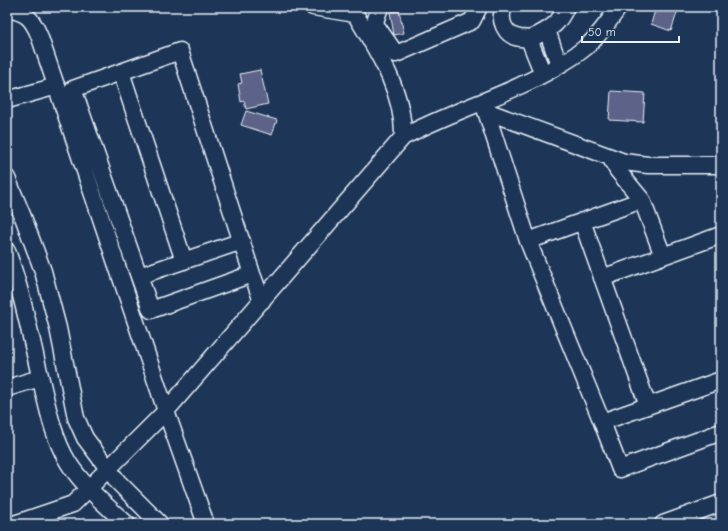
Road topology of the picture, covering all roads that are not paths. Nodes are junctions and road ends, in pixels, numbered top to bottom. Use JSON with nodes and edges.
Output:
{"nodes":[{"id":1,"x":313,"y":7,"type":"edge"},
{"id":2,"x":479,"y":7,"type":"edge"},
{"id":3,"x":504,"y":7,"type":"edge"},
{"id":4,"x":566,"y":7,"type":"edge"},
{"id":5,"x":619,"y":7,"type":"edge"},
{"id":6,"x":7,"y":10,"type":"edge"},
{"id":7,"x":353,"y":10,"type":"edge"},
{"id":8,"x":380,"y":13,"type":"edge"},
{"id":9,"x":547,"y":30,"type":"junction"},
{"id":10,"x":369,"y":39,"type":"junction"},
{"id":11,"x":529,"y":39,"type":"junction"},
{"id":12,"x":559,"y":65,"type":"junction"},
{"id":13,"x":120,"y":72,"type":"junction"},
{"id":14,"x":543,"y":74,"type":"junction"},
{"id":15,"x":57,"y":86,"type":"junction"},
{"id":16,"x":7,"y":100,"type":"edge"},
{"id":17,"x":484,"y":107,"type":"junction"},
{"id":18,"x":403,"y":137,"type":"junction"},
{"id":19,"x":610,"y":158,"type":"junction"},
{"id":20,"x":721,"y":165,"type":"edge"},
{"id":21,"x":7,"y":178,"type":"edge"},
{"id":22,"x":642,"y":200,"type":"junction"},
{"id":23,"x":582,"y":221,"type":"junction"},
{"id":24,"x":721,"y":235,"type":"edge"},
{"id":25,"x":242,"y":241,"type":"junction"},
{"id":26,"x":528,"y":241,"type":"junction"},
{"id":27,"x":7,"y":251,"type":"edge"},
{"id":28,"x":663,"y":256,"type":"junction"},
{"id":29,"x":184,"y":261,"type":"junction"},
{"id":30,"x":252,"y":274,"type":"junction"},
{"id":31,"x":139,"y":276,"type":"junction"},
{"id":32,"x":602,"y":278,"type":"junction"},
{"id":33,"x":262,"y":301,"type":"junction"},
{"id":34,"x":40,"y":378,"type":"junction"},
{"id":35,"x":721,"y":380,"type":"edge"},
{"id":36,"x":7,"y":388,"type":"edge"},
{"id":37,"x":648,"y":406,"type":"junction"},
{"id":38,"x":166,"y":411,"type":"junction"},
{"id":39,"x":602,"y":422,"type":"junction"},
{"id":40,"x":721,"y":432,"type":"edge"},
{"id":41,"x":108,"y":469,"type":"junction"},
{"id":42,"x":90,"y":487,"type":"junction"},
{"id":43,"x":721,"y":503,"type":"edge"},
{"id":44,"x":14,"y":524,"type":"edge"},
{"id":45,"x":127,"y":524,"type":"edge"},
{"id":46,"x":160,"y":524,"type":"edge"},
{"id":47,"x":206,"y":524,"type":"edge"},
{"id":48,"x":663,"y":524,"type":"edge"}],
"edges":[{"from":1,"to":7,"type":"street"},
{"from":2,"to":8,"type":"street"},
{"from":3,"to":11,"type":"street"},
{"from":4,"to":9,"type":"street"},
{"from":5,"to":12,"type":"street"},
{"from":6,"to":15,"type":"street"},
{"from":7,"to":10,"type":"street"},
{"from":8,"to":10,"type":"street"},
{"from":9,"to":11,"type":"street"},
{"from":9,"to":12,"type":"street"},
{"from":10,"to":18,"type":"street"},
{"from":11,"to":14,"type":"street"},
{"from":12,"to":14,"type":"street"},
{"from":13,"to":25,"type":"street"},
{"from":13,"to":29,"type":"street"},
{"from":13,"to":31,"type":"street"},
{"from":14,"to":17,"type":"street"},
{"from":15,"to":16,"type":"street"},
{"from":15,"to":38,"type":"street"},
{"from":17,"to":18,"type":"street"},
{"from":17,"to":19,"type":"street"},
{"from":17,"to":26,"type":"street"},
{"from":18,"to":33,"type":"street"},
{"from":19,"to":20,"type":"street"},
{"from":19,"to":22,"type":"street"},
{"from":21,"to":41,"type":"street"},
{"from":22,"to":23,"type":"street"},
{"from":22,"to":28,"type":"street"},
{"from":23,"to":26,"type":"street"},
{"from":23,"to":32,"type":"street"},
{"from":24,"to":28,"type":"street"},
{"from":25,"to":29,"type":"street"},
{"from":25,"to":30,"type":"street"},
{"from":26,"to":39,"type":"street"},
{"from":27,"to":34,"type":"street"},
{"from":28,"to":32,"type":"street"},
{"from":29,"to":31,"type":"street"},
{"from":30,"to":31,"type":"street"},
{"from":30,"to":33,"type":"street"},
{"from":32,"to":37,"type":"street"},
{"from":33,"to":38,"type":"street"},
{"from":34,"to":36,"type":"street"},
{"from":34,"to":42,"type":"street"},
{"from":35,"to":37,"type":"street"},
{"from":37,"to":39,"type":"street"},
{"from":38,"to":41,"type":"street"},
{"from":38,"to":47,"type":"street"},
{"from":39,"to":40,"type":"street"},
{"from":41,"to":42,"type":"street"},
{"from":41,"to":46,"type":"street"},
{"from":42,"to":44,"type":"street"},
{"from":42,"to":45,"type":"street"},
{"from":43,"to":48,"type":"street"}]}
